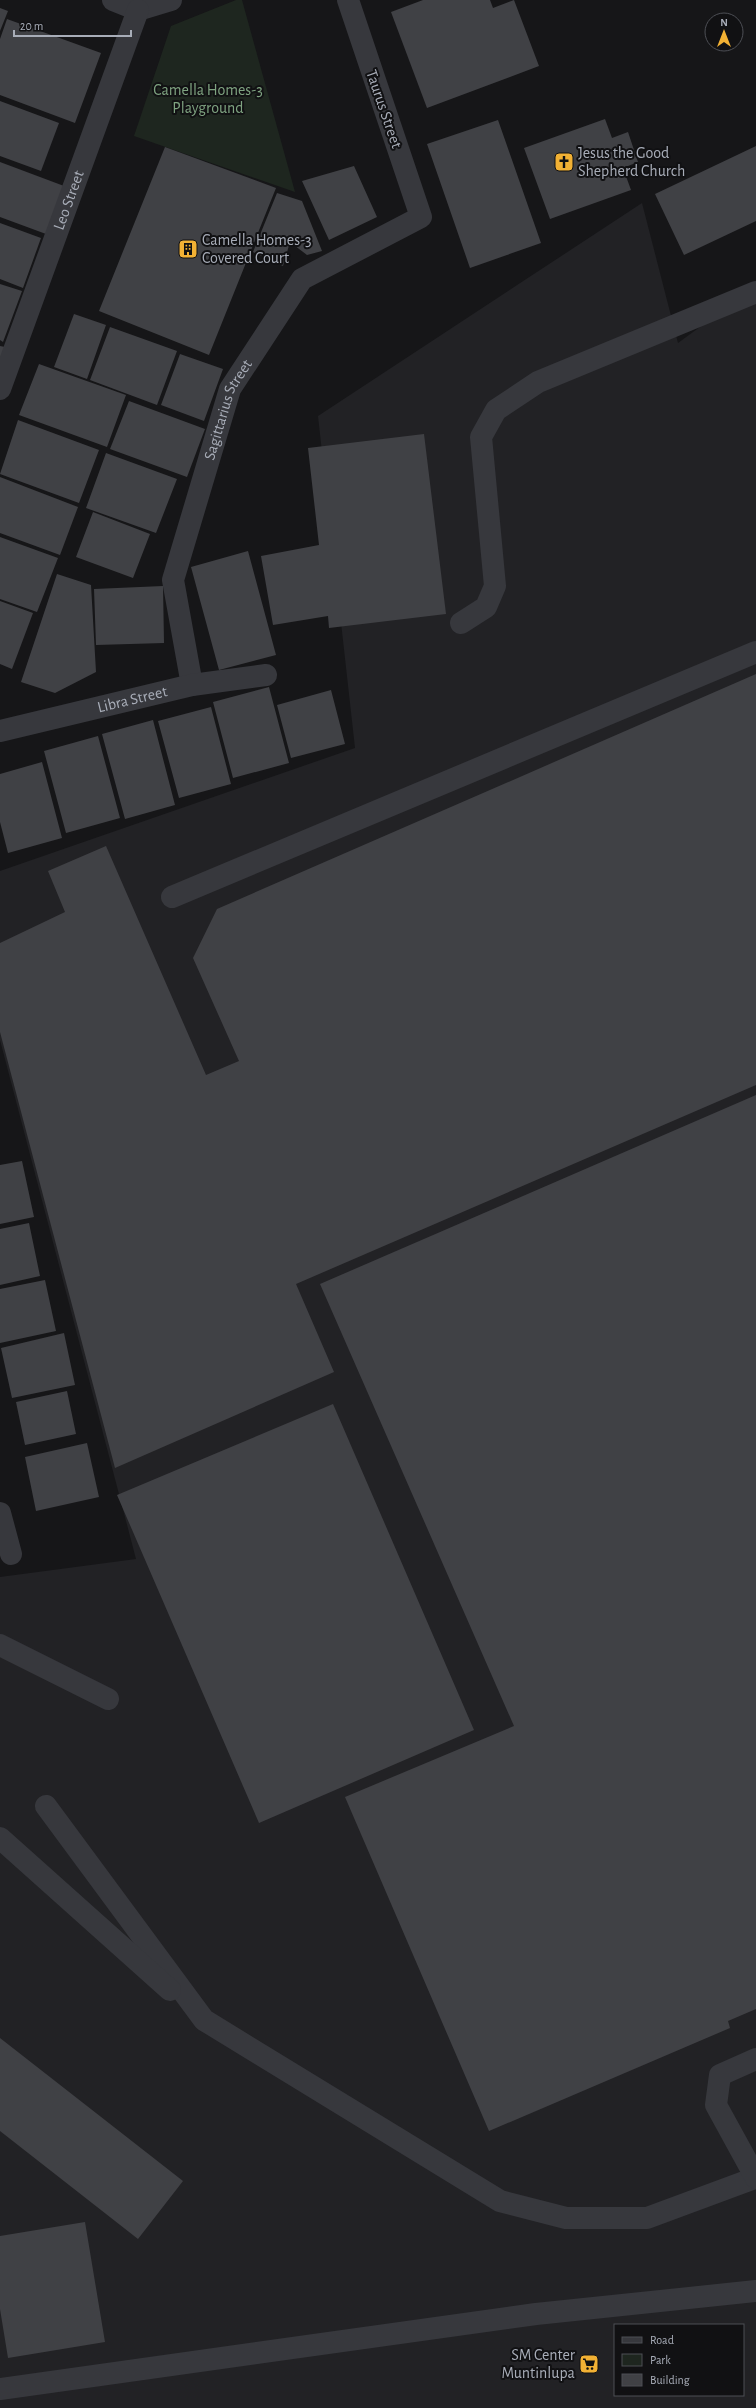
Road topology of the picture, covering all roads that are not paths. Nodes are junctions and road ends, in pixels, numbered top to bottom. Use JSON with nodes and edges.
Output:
{"nodes":[{"id":1,"x":113,"y":0,"type":"edge"},
{"id":2,"x":171,"y":0,"type":"edge"},
{"id":3,"x":348,"y":0,"type":"edge"},
{"id":4,"x":138,"y":10,"type":"junction"},
{"id":5,"x":421,"y":217,"type":"joint"},
{"id":6,"x":756,"y":292,"type":"edge"},
{"id":7,"x":0,"y":389,"type":"edge"},
{"id":8,"x":461,"y":623,"type":"dead end"},
{"id":9,"x":756,"y":652,"type":"edge"},
{"id":10,"x":266,"y":675,"type":"dead end"},
{"id":11,"x":192,"y":685,"type":"junction"},
{"id":12,"x":0,"y":731,"type":"edge"},
{"id":13,"x":172,"y":897,"type":"dead end"},
{"id":14,"x":0,"y":1513,"type":"edge"},
{"id":15,"x":11,"y":1554,"type":"dead end"},
{"id":16,"x":0,"y":1645,"type":"edge"},
{"id":17,"x":108,"y":1699,"type":"dead end"},
{"id":18,"x":46,"y":1806,"type":"dead end"},
{"id":19,"x":0,"y":1838,"type":"edge"},
{"id":20,"x":204,"y":2020,"type":"junction"},
{"id":21,"x":756,"y":2059,"type":"edge"},
{"id":22,"x":755,"y":2178,"type":"edge"},
{"id":23,"x":756,"y":2291,"type":"edge"},
{"id":24,"x":0,"y":2389,"type":"edge"}],
"edges":[{"from":1,"to":4,"type":"street"},
{"from":2,"to":4,"type":"street"},
{"from":3,"to":5,"type":"street","name":"Taurus Street"},
{"from":4,"to":7,"type":"street","name":"Leo Street"},
{"from":5,"to":11,"type":"street","name":"Sagittarius Street"},
{"from":6,"to":8,"type":"street"},
{"from":9,"to":13,"type":"street"},
{"from":10,"to":11,"type":"street","name":"Libra Street"},
{"from":11,"to":12,"type":"street","name":"Libra Street"},
{"from":14,"to":15,"type":"street"},
{"from":16,"to":17,"type":"street"},
{"from":18,"to":20,"type":"street"},
{"from":19,"to":20,"type":"street"},
{"from":20,"to":22,"type":"street"},
{"from":21,"to":22,"type":"street"},
{"from":23,"to":24,"type":"street"}]}
